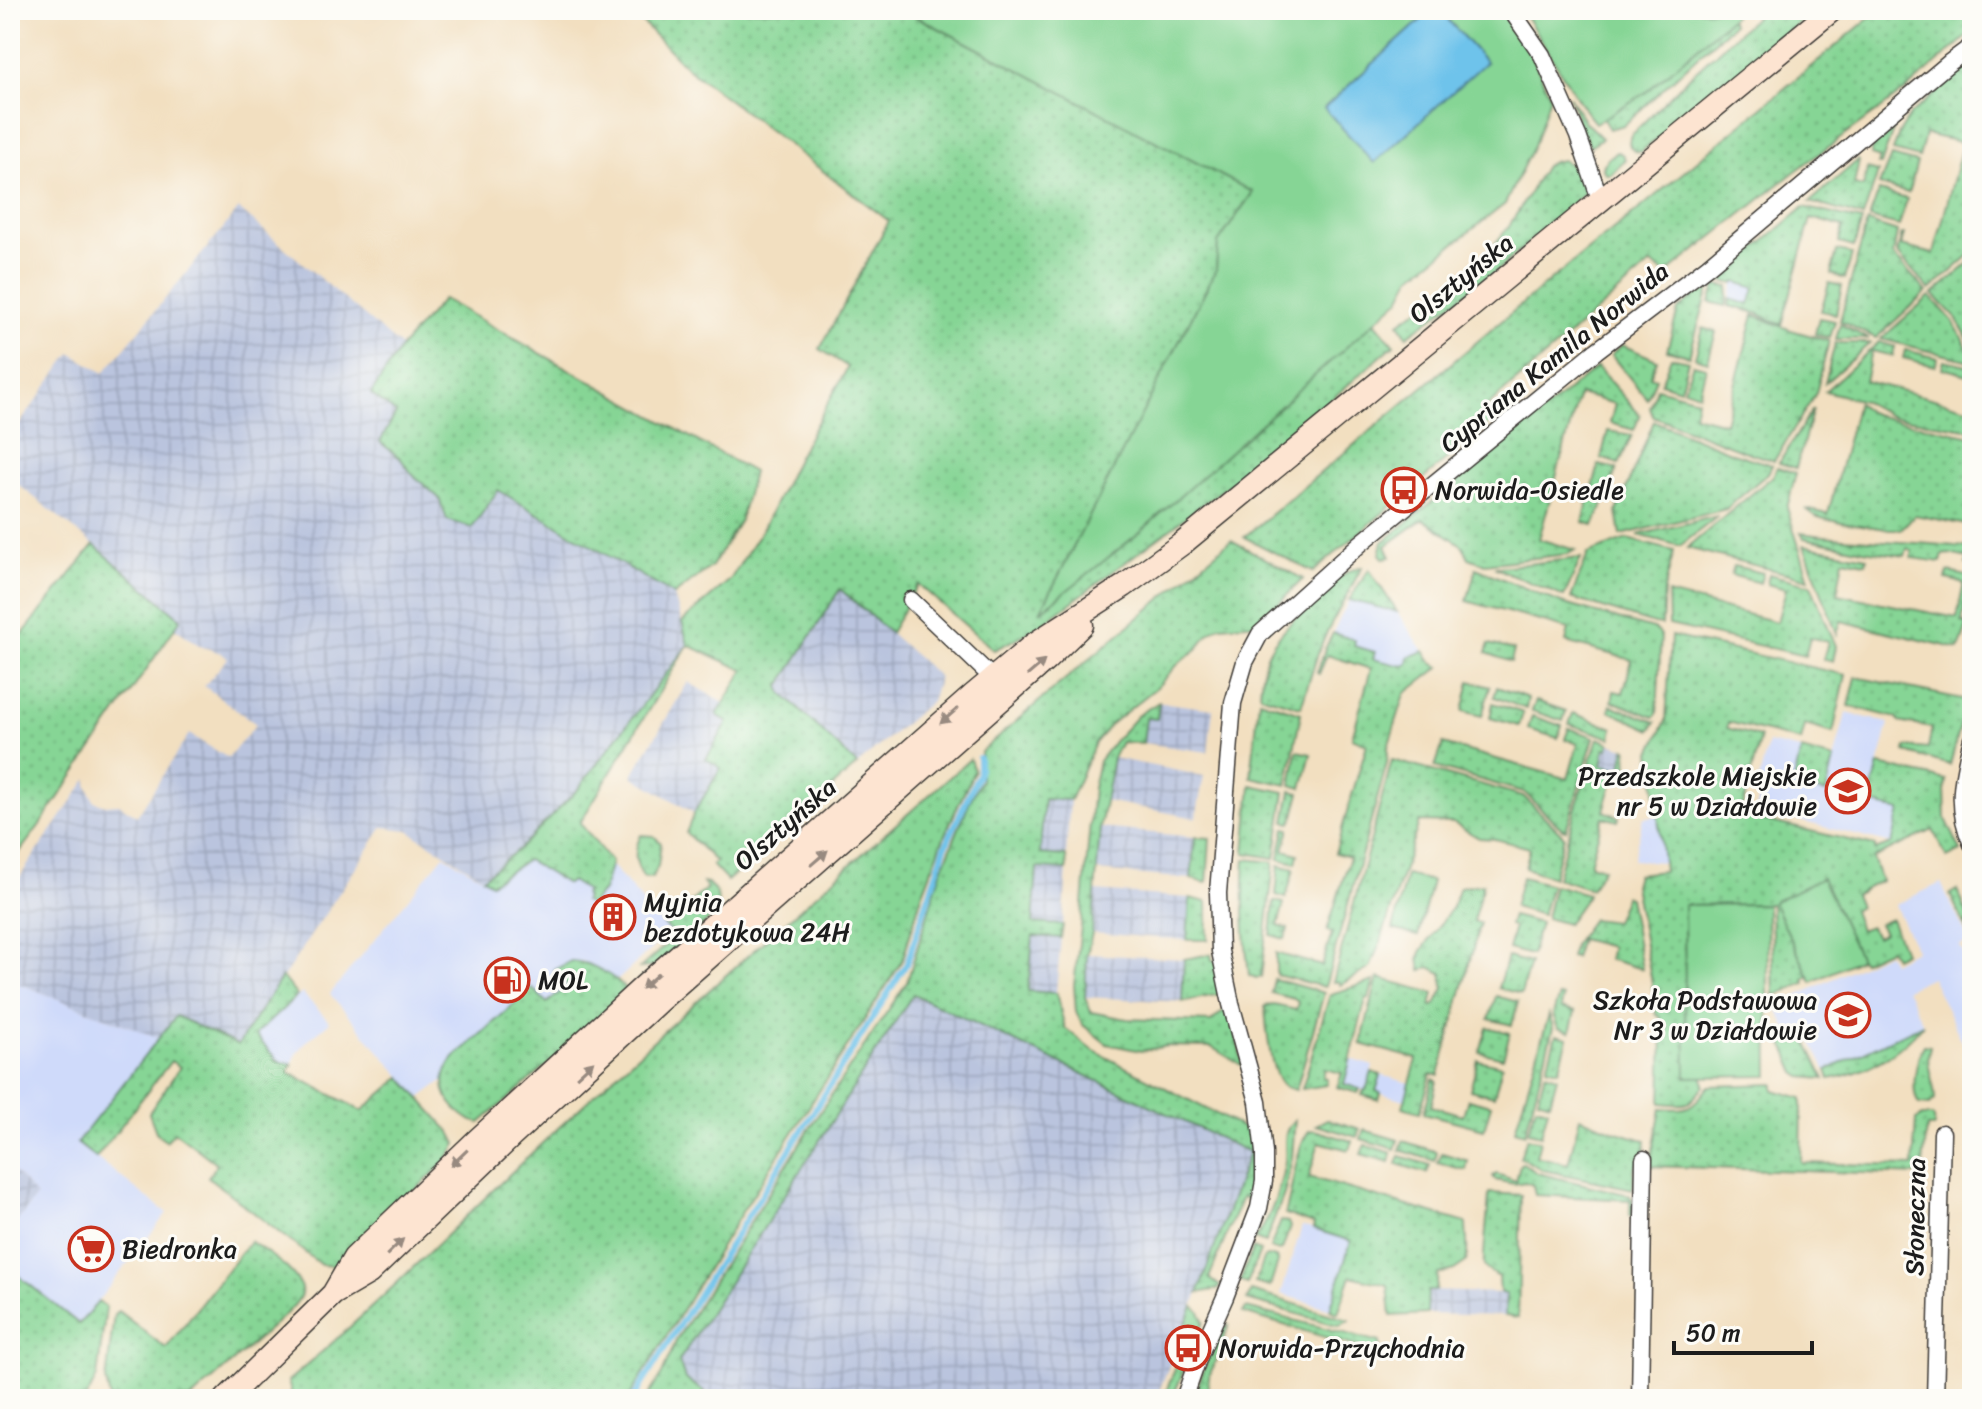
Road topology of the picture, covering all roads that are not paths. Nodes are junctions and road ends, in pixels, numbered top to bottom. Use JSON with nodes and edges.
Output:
{"nodes":[{"id":1,"x":1511,"y":10,"type":"edge"},
{"id":2,"x":1832,"y":10,"type":"edge"},
{"id":3,"x":1972,"y":46,"type":"edge"},
{"id":4,"x":1600,"y":199,"type":"junction"},
{"id":5,"x":911,"y":600,"type":"dead end"},
{"id":6,"x":1001,"y":686,"type":"junction"},
{"id":7,"x":1972,"y":739,"type":"edge"},
{"id":8,"x":1972,"y":844,"type":"edge"},
{"id":9,"x":1942,"y":1133,"type":"dead end"},
{"id":10,"x":1644,"y":1159,"type":"dead end"},
{"id":11,"x":226,"y":1399,"type":"edge"},
{"id":12,"x":1184,"y":1399,"type":"edge"},
{"id":13,"x":1640,"y":1399,"type":"edge"},
{"id":14,"x":1935,"y":1399,"type":"edge"}],
"edges":[{"from":1,"to":4,"type":"street"},
{"from":2,"to":4,"type":"main road","name":"Olsztyńska"},
{"from":3,"to":12,"type":"street","name":"Cypriana Kamila Norwida"},
{"from":4,"to":6,"type":"main road","name":"Olsztyńska"},
{"from":5,"to":6,"type":"street"},
{"from":6,"to":11,"type":"main road","name":"Olsztyńska"},
{"from":7,"to":8,"type":"street"},
{"from":9,"to":14,"type":"street","name":"Słoneczna"},
{"from":10,"to":13,"type":"street"}]}
